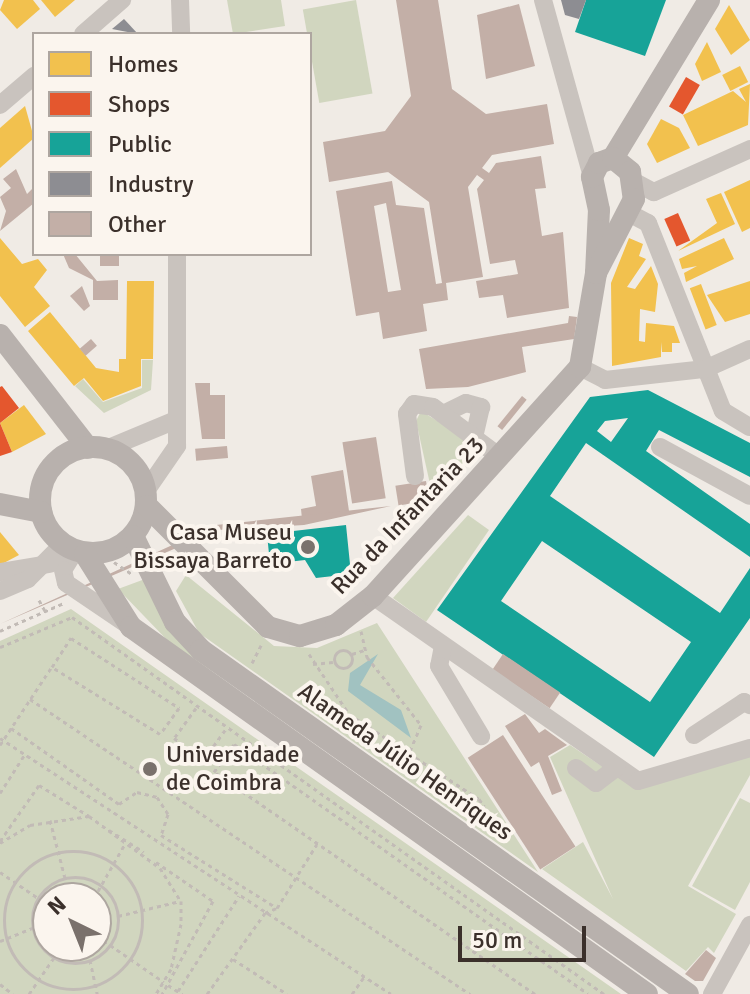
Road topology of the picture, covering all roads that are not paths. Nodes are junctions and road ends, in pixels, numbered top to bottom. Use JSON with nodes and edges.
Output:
{"nodes":[{"id":1,"x":122,"y":0,"type":"edge"},
{"id":2,"x":180,"y":0,"type":"edge"},
{"id":3,"x":543,"y":0,"type":"edge"},
{"id":4,"x":709,"y":0,"type":"edge"},
{"id":5,"x":85,"y":32,"type":"edge"},
{"id":6,"x":181,"y":32,"type":"edge"},
{"id":7,"x":32,"y":78,"type":"edge"},
{"id":8,"x":0,"y":105,"type":"edge"},
{"id":9,"x":577,"y":112,"type":"junction"},
{"id":10,"x":750,"y":149,"type":"edge"},
{"id":11,"x":620,"y":166,"type":"junction"},
{"id":12,"x":592,"y":177,"type":"junction"},
{"id":13,"x":654,"y":192,"type":"junction"},
{"id":14,"x":616,"y":213,"type":"junction"},
{"id":15,"x":648,"y":223,"type":"junction"},
{"id":16,"x":177,"y":256,"type":"edge"},
{"id":17,"x":0,"y":335,"type":"edge"},
{"id":18,"x":750,"y":349,"type":"edge"},
{"id":19,"x":580,"y":367,"type":"junction"},
{"id":20,"x":705,"y":369,"type":"junction"},
{"id":21,"x":176,"y":420,"type":"junction"},
{"id":22,"x":750,"y":427,"type":"edge"},
{"id":23,"x":660,"y":447,"type":"dead end"},
{"id":24,"x":97,"y":448,"type":"junction"},
{"id":25,"x":500,"y":457,"type":"junction"},
{"id":26,"x":415,"y":476,"type":"dead end"},
{"id":27,"x":750,"y":496,"type":"edge"},
{"id":28,"x":146,"y":498,"type":"junction"},
{"id":29,"x":0,"y":504,"type":"edge"},
{"id":30,"x":41,"y":512,"type":"junction"},
{"id":31,"x":133,"y":536,"type":"junction"},
{"id":32,"x":74,"y":550,"type":"junction"},
{"id":33,"x":49,"y":564,"type":"junction"},
{"id":34,"x":0,"y":572,"type":"edge"},
{"id":35,"x":0,"y":591,"type":"edge"},
{"id":36,"x":373,"y":596,"type":"junction"},
{"id":37,"x":131,"y":627,"type":"junction"},
{"id":38,"x":443,"y":646,"type":"junction"},
{"id":39,"x":750,"y":705,"type":"edge"},
{"id":40,"x":694,"y":735,"type":"dead end"},
{"id":41,"x":481,"y":736,"type":"dead end"},
{"id":42,"x":750,"y":748,"type":"edge"},
{"id":43,"x":617,"y":767,"type":"junction"},
{"id":44,"x":576,"y":768,"type":"dead end"},
{"id":45,"x":400,"y":791,"type":"junction"},
{"id":46,"x":387,"y":810,"type":"junction"},
{"id":47,"x":556,"y":901,"type":"junction"},
{"id":48,"x":542,"y":920,"type":"junction"},
{"id":49,"x":750,"y":925,"type":"edge"},
{"id":50,"x":647,"y":994,"type":"edge"},
{"id":51,"x":688,"y":994,"type":"edge"},
{"id":52,"x":712,"y":994,"type":"edge"}],
"edges":[{"from":1,"to":5,"type":"street"},
{"from":2,"to":6,"type":"street"},
{"from":3,"to":9,"type":"street"},
{"from":4,"to":11,"type":"main road"},
{"from":7,"to":8,"type":"street"},
{"from":9,"to":11,"type":"street"},
{"from":9,"to":12,"type":"street"},
{"from":10,"to":13,"type":"street"},
{"from":11,"to":12,"type":"main road"},
{"from":11,"to":13,"type":"street"},
{"from":11,"to":14,"type":"main road"},
{"from":12,"to":14,"type":"main road"},
{"from":13,"to":15,"type":"street"},
{"from":14,"to":15,"type":"street"},
{"from":14,"to":19,"type":"main road"},
{"from":15,"to":20,"type":"street"},
{"from":16,"to":21,"type":"street"},
{"from":17,"to":24,"type":"main road"},
{"from":18,"to":20,"type":"street"},
{"from":19,"to":20,"type":"street"},
{"from":19,"to":25,"type":"main road","name":"Rua da Infantaria 23"},
{"from":20,"to":22,"type":"street"},
{"from":21,"to":24,"type":"street"},
{"from":21,"to":28,"type":"street"},
{"from":23,"to":27,"type":"street"},
{"from":24,"to":28,"type":"main road"},
{"from":24,"to":30,"type":"main road"},
{"from":25,"to":26,"type":"street"},
{"from":25,"to":36,"type":"main road","name":"Rua da Infantaria 23"},
{"from":28,"to":31,"type":"main road"},
{"from":28,"to":36,"type":"main road","name":"Rua da Infantaria 23"},
{"from":29,"to":30,"type":"main road"},
{"from":30,"to":32,"type":"main road"},
{"from":31,"to":32,"type":"main road"},
{"from":31,"to":45,"type":"main road","name":"Alameda Júlio Henriques"},
{"from":32,"to":33,"type":"street"},
{"from":32,"to":37,"type":"main road","name":"Alameda Júlio Henriques"},
{"from":32,"to":37,"type":"street","name":"Alameda Júlio Henriques"},
{"from":33,"to":34,"type":"street"},
{"from":33,"to":35,"type":"street"},
{"from":36,"to":38,"type":"street"},
{"from":37,"to":46,"type":"main road","name":"Alameda Júlio Henriques"},
{"from":38,"to":41,"type":"street"},
{"from":38,"to":43,"type":"street"},
{"from":39,"to":40,"type":"street"},
{"from":42,"to":43,"type":"street"},
{"from":43,"to":44,"type":"street"},
{"from":45,"to":46,"type":"main road"},
{"from":45,"to":47,"type":"main road","name":"Alameda Júlio Henriques"},
{"from":46,"to":48,"type":"main road","name":"Alameda Júlio Henriques"},
{"from":47,"to":48,"type":"main road"},
{"from":47,"to":51,"type":"main road","name":"Alameda Júlio Henriques"},
{"from":48,"to":50,"type":"main road","name":"Alameda Júlio Henriques"},
{"from":49,"to":52,"type":"street"}]}
